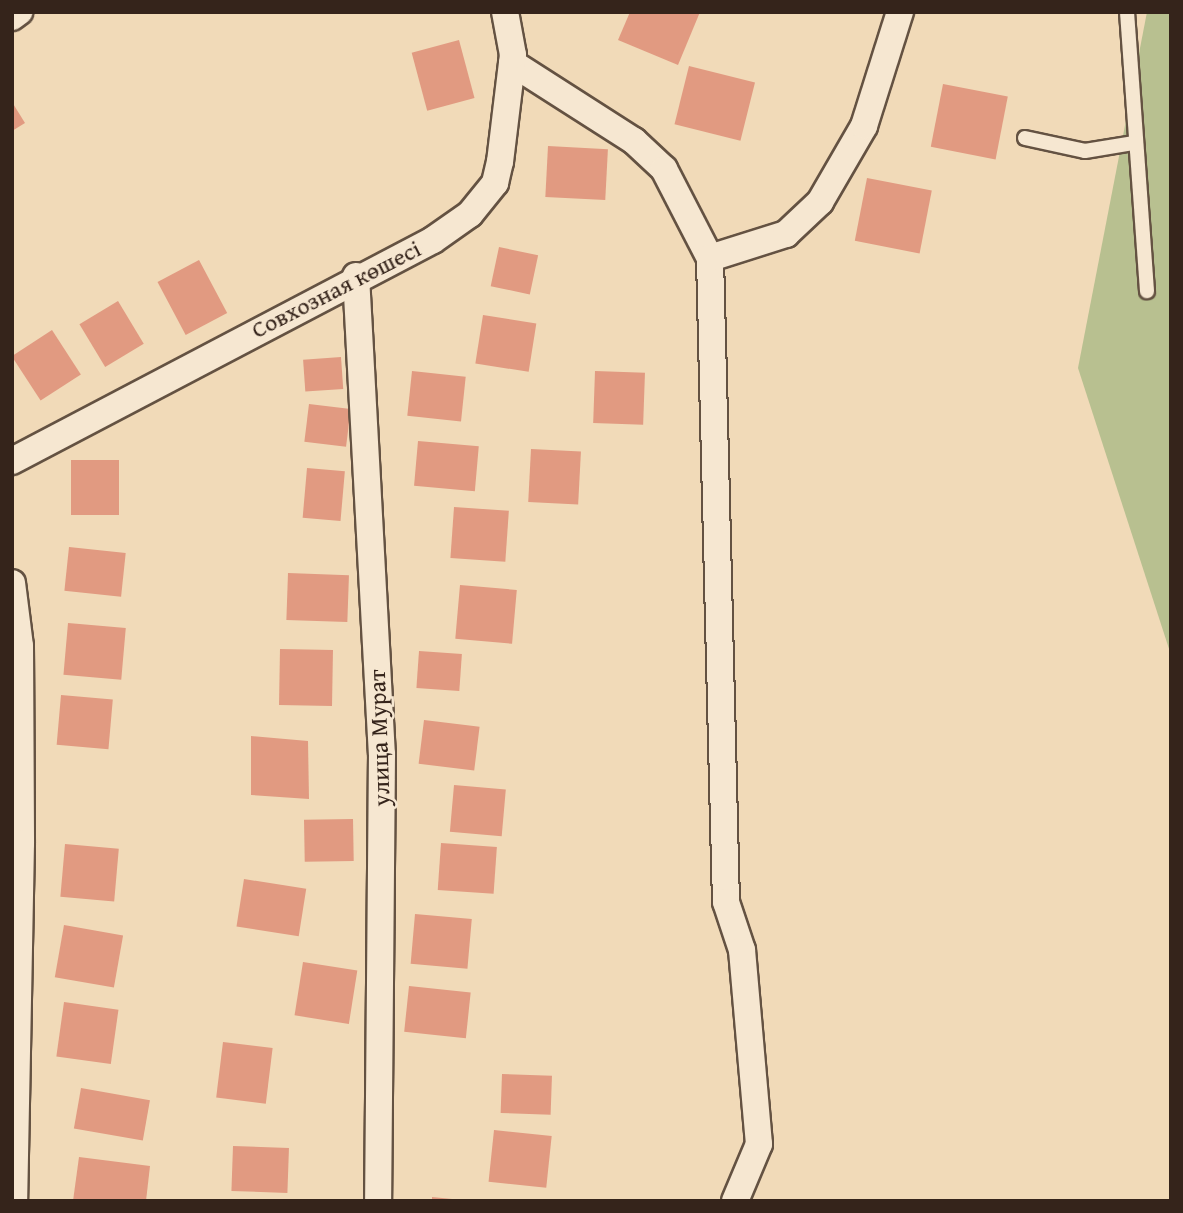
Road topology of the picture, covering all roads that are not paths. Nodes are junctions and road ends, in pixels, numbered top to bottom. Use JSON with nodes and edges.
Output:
{"nodes":[{"id":1,"x":19,"y":12,"type":"edge"},
{"id":2,"x":505,"y":12,"type":"edge"},
{"id":3,"x":901,"y":12,"type":"edge"},
{"id":4,"x":1127,"y":12,"type":"edge"},
{"id":5,"x":12,"y":17,"type":"edge"},
{"id":6,"x":512,"y":63,"type":"junction"},
{"id":7,"x":1025,"y":138,"type":"dead end"},
{"id":8,"x":1134,"y":143,"type":"junction"},
{"id":9,"x":710,"y":258,"type":"junction"},
{"id":10,"x":356,"y":276,"type":"junction"},
{"id":11,"x":1147,"y":291,"type":"dead end"},
{"id":12,"x":12,"y":461,"type":"edge"},
{"id":13,"x":12,"y":583,"type":"edge"},
{"id":14,"x":14,"y":1201,"type":"edge"},
{"id":15,"x":378,"y":1201,"type":"edge"},
{"id":16,"x":735,"y":1201,"type":"edge"}],
"edges":[{"from":1,"to":5,"type":"street"},
{"from":2,"to":6,"type":"street","name":"Совхозная көшесі"},
{"from":3,"to":9,"type":"street"},
{"from":4,"to":8,"type":"lane"},
{"from":6,"to":9,"type":"street"},
{"from":6,"to":10,"type":"street","name":"Совхозная көшесі"},
{"from":7,"to":8,"type":"lane"},
{"from":8,"to":11,"type":"lane"},
{"from":9,"to":16,"type":"street"},
{"from":10,"to":12,"type":"street","name":"Совхозная көшесі"},
{"from":10,"to":15,"type":"street","name":"улица Мурат"},
{"from":13,"to":14,"type":"street"}]}
